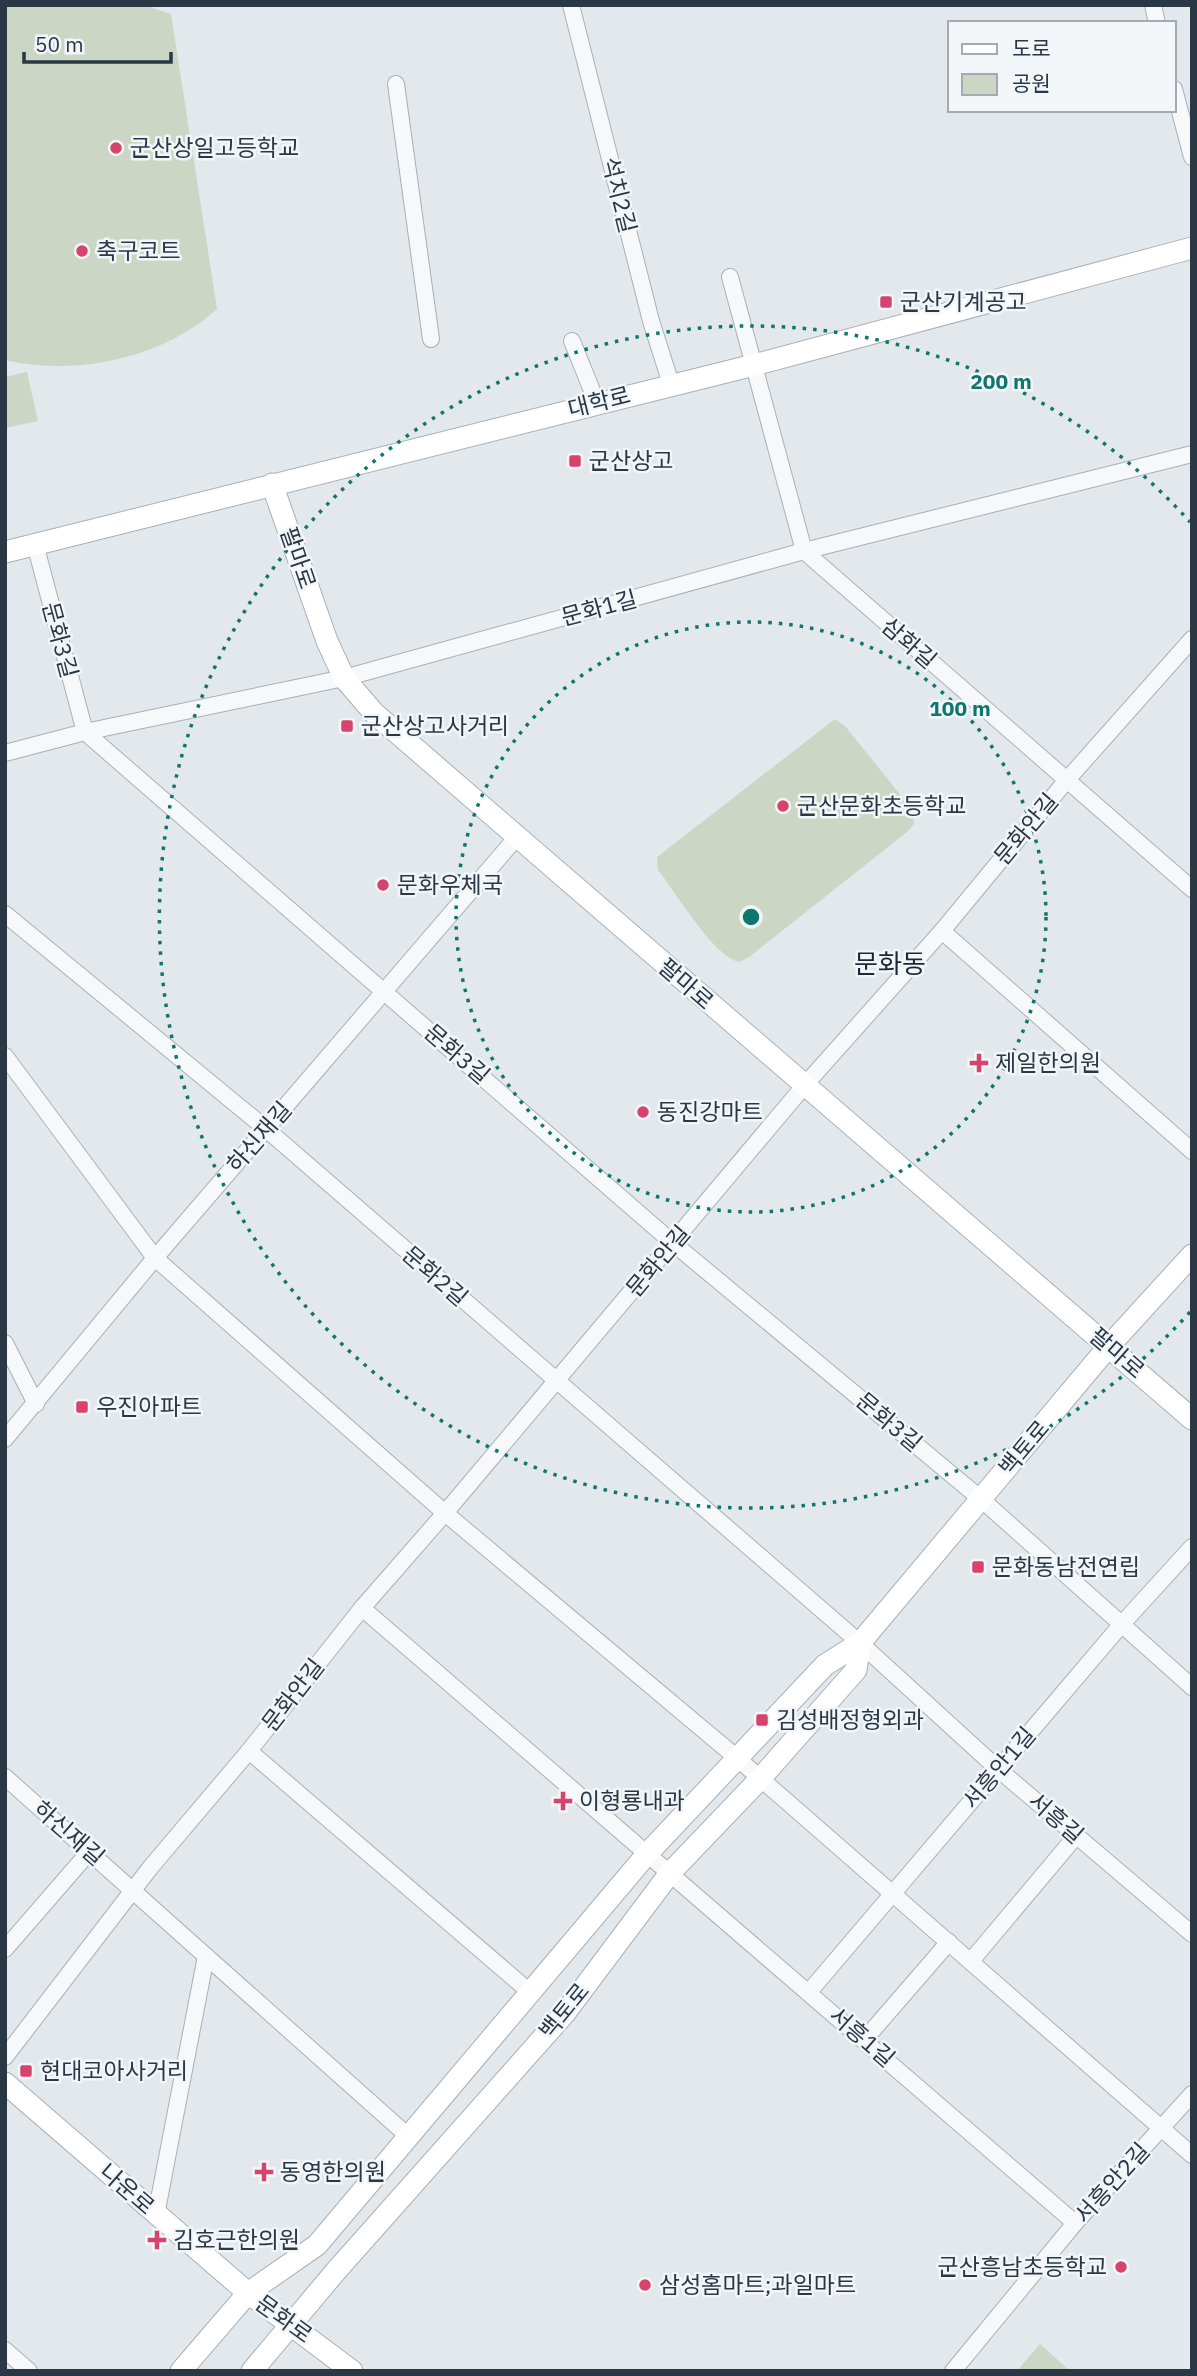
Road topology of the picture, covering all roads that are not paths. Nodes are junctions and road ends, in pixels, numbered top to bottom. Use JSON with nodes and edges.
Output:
{"nodes":[{"id":1,"x":571,"y":5,"type":"edge"},
{"id":2,"x":396,"y":84,"type":"dead end"},
{"id":3,"x":1176,"y":97,"type":"edge"},
{"id":4,"x":1192,"y":157,"type":"edge"},
{"id":5,"x":1192,"y":248,"type":"edge"},
{"id":6,"x":730,"y":277,"type":"dead end"},
{"id":7,"x":431,"y":339,"type":"dead end"},
{"id":8,"x":572,"y":341,"type":"dead end"},
{"id":9,"x":754,"y":365,"type":"junction"},
{"id":10,"x":671,"y":384,"type":"junction"},
{"id":11,"x":597,"y":403,"type":"junction"},
{"id":12,"x":1192,"y":454,"type":"edge"},
{"id":13,"x":272,"y":484,"type":"junction"},
{"id":14,"x":35,"y":544,"type":"junction"},
{"id":15,"x":804,"y":551,"type":"junction"},
{"id":16,"x":5,"y":552,"type":"edge"},
{"id":17,"x":1190,"y":644,"type":"edge"},
{"id":18,"x":344,"y":678,"type":"junction"},
{"id":19,"x":85,"y":732,"type":"junction"},
{"id":20,"x":5,"y":754,"type":"edge"},
{"id":21,"x":1066,"y":781,"type":"junction"},
{"id":22,"x":516,"y":838,"type":"junction"},
{"id":23,"x":1192,"y":890,"type":"edge"},
{"id":24,"x":5,"y":914,"type":"edge"},
{"id":25,"x":942,"y":931,"type":"junction"},
{"id":26,"x":385,"y":991,"type":"junction"},
{"id":27,"x":5,"y":1056,"type":"edge"},
{"id":28,"x":804,"y":1086,"type":"junction"},
{"id":29,"x":265,"y":1128,"type":"junction"},
{"id":30,"x":1192,"y":1151,"type":"edge"},
{"id":31,"x":673,"y":1243,"type":"junction"},
{"id":32,"x":1192,"y":1255,"type":"edge"},
{"id":33,"x":155,"y":1258,"type":"junction"},
{"id":34,"x":5,"y":1342,"type":"edge"},
{"id":35,"x":1110,"y":1346,"type":"junction"},
{"id":36,"x":556,"y":1381,"type":"junction"},
{"id":37,"x":36,"y":1404,"type":"junction"},
{"id":38,"x":1192,"y":1419,"type":"edge"},
{"id":39,"x":8,"y":1432,"type":"edge"},
{"id":40,"x":981,"y":1499,"type":"junction"},
{"id":41,"x":445,"y":1513,"type":"junction"},
{"id":42,"x":1192,"y":1547,"type":"edge"},
{"id":43,"x":362,"y":1608,"type":"junction"},
{"id":44,"x":1121,"y":1625,"type":"junction"},
{"id":45,"x":860,"y":1643,"type":"junction"},
{"id":46,"x":1192,"y":1687,"type":"edge"},
{"id":47,"x":249,"y":1751,"type":"junction"},
{"id":48,"x":737,"y":1758,"type":"junction"},
{"id":49,"x":998,"y":1769,"type":"junction"},
{"id":50,"x":6,"y":1780,"type":"edge"},
{"id":51,"x":759,"y":1780,"type":"junction"},
{"id":52,"x":1076,"y":1836,"type":"junction"},
{"id":53,"x":90,"y":1850,"type":"junction"},
{"id":54,"x":647,"y":1854,"type":"junction"},
{"id":55,"x":670,"y":1873,"type":"junction"},
{"id":56,"x":133,"y":1890,"type":"junction"},
{"id":57,"x":893,"y":1893,"type":"junction"},
{"id":58,"x":1192,"y":1934,"type":"edge"},
{"id":59,"x":949,"y":1942,"type":"junction"},
{"id":60,"x":5,"y":1949,"type":"edge"},
{"id":61,"x":206,"y":1956,"type":"junction"},
{"id":62,"x":971,"y":1961,"type":"junction"},
{"id":63,"x":809,"y":1992,"type":"junction"},
{"id":64,"x":531,"y":1993,"type":"junction"},
{"id":65,"x":865,"y":2039,"type":"junction"},
{"id":66,"x":5,"y":2057,"type":"edge"},
{"id":67,"x":5,"y":2084,"type":"edge"},
{"id":68,"x":1192,"y":2094,"type":"edge"},
{"id":69,"x":1161,"y":2129,"type":"junction"},
{"id":70,"x":408,"y":2136,"type":"junction"},
{"id":71,"x":1192,"y":2155,"type":"edge"},
{"id":72,"x":156,"y":2214,"type":"junction"},
{"id":73,"x":1075,"y":2223,"type":"junction"},
{"id":74,"x":248,"y":2293,"type":"junction"},
{"id":75,"x":293,"y":2324,"type":"junction"},
{"id":76,"x":181,"y":2371,"type":"edge"},
{"id":77,"x":252,"y":2371,"type":"edge"},
{"id":78,"x":352,"y":2371,"type":"edge"},
{"id":79,"x":953,"y":2371,"type":"edge"}],
"edges":[{"from":1,"to":10,"type":"street","name":"석치2길"},
{"from":2,"to":7,"type":"street"},
{"from":3,"to":4,"type":"street"},
{"from":5,"to":9,"type":"street","name":"대학로"},
{"from":6,"to":9,"type":"street"},
{"from":8,"to":11,"type":"street"},
{"from":9,"to":10,"type":"street","name":"대학로"},
{"from":9,"to":15,"type":"street"},
{"from":10,"to":11,"type":"street","name":"대학로"},
{"from":11,"to":13,"type":"street","name":"대학로"},
{"from":12,"to":15,"type":"street","name":"문화1길"},
{"from":13,"to":14,"type":"street","name":"대학로"},
{"from":13,"to":18,"type":"street","name":"팔마로"},
{"from":14,"to":16,"type":"street","name":"대학로"},
{"from":14,"to":19,"type":"street","name":"문화3길"},
{"from":15,"to":18,"type":"street","name":"문화1길"},
{"from":15,"to":21,"type":"street","name":"삼화길"},
{"from":17,"to":21,"type":"street","name":"문화안길"},
{"from":18,"to":19,"type":"street","name":"문화1길"},
{"from":18,"to":22,"type":"street","name":"팔마로"},
{"from":19,"to":20,"type":"street","name":"문화1길"},
{"from":19,"to":26,"type":"street","name":"문화3길"},
{"from":21,"to":23,"type":"street","name":"삼화길"},
{"from":21,"to":25,"type":"street","name":"문화안길"},
{"from":22,"to":26,"type":"street","name":"하신재길"},
{"from":22,"to":28,"type":"street","name":"팔마로"},
{"from":24,"to":29,"type":"street","name":"문화2길"},
{"from":25,"to":28,"type":"street","name":"문화안길"},
{"from":25,"to":30,"type":"street"},
{"from":26,"to":29,"type":"street","name":"하신재길"},
{"from":26,"to":31,"type":"street","name":"문화3길"},
{"from":27,"to":33,"type":"street"},
{"from":28,"to":31,"type":"street","name":"문화안길"},
{"from":28,"to":35,"type":"street","name":"팔마로"},
{"from":29,"to":33,"type":"street","name":"하신재길"},
{"from":29,"to":36,"type":"street","name":"문화2길"},
{"from":31,"to":36,"type":"street","name":"문화안길"},
{"from":31,"to":40,"type":"street","name":"문화3길"},
{"from":32,"to":35,"type":"street","name":"백토로"},
{"from":33,"to":37,"type":"street","name":"하신재길"},
{"from":33,"to":41,"type":"street"},
{"from":34,"to":37,"type":"street"},
{"from":35,"to":38,"type":"street","name":"팔마로"},
{"from":35,"to":40,"type":"street","name":"백토로"},
{"from":36,"to":41,"type":"street","name":"문화안길"},
{"from":36,"to":45,"type":"street","name":"문화2길"},
{"from":37,"to":39,"type":"street","name":"하신재길"},
{"from":40,"to":44,"type":"street","name":"문화3길"},
{"from":40,"to":45,"type":"street","name":"백토로"},
{"from":41,"to":43,"type":"street","name":"문화안길"},
{"from":41,"to":48,"type":"street"},
{"from":42,"to":44,"type":"street","name":"서흥안1길"},
{"from":43,"to":47,"type":"street","name":"문화안길"},
{"from":43,"to":54,"type":"street","name":"서흥1길"},
{"from":44,"to":46,"type":"street","name":"문화3길"},
{"from":44,"to":49,"type":"street","name":"서흥안1길"},
{"from":45,"to":48,"type":"street","name":"백토로"},
{"from":45,"to":49,"type":"street","name":"서흥길"},
{"from":45,"to":51,"type":"street","name":"백토로"},
{"from":47,"to":56,"type":"street","name":"문화안길"},
{"from":47,"to":64,"type":"street","name":"백토로"},
{"from":48,"to":51,"type":"street"},
{"from":48,"to":54,"type":"street","name":"백토로"},
{"from":49,"to":52,"type":"street","name":"서흥길"},
{"from":49,"to":57,"type":"street","name":"서흥안1길"},
{"from":50,"to":53,"type":"street","name":"하신재길"},
{"from":51,"to":55,"type":"street","name":"백토로"},
{"from":51,"to":57,"type":"street"},
{"from":52,"to":58,"type":"street","name":"서흥길"},
{"from":52,"to":62,"type":"street"},
{"from":53,"to":56,"type":"street","name":"하신재길"},
{"from":53,"to":60,"type":"street"},
{"from":54,"to":55,"type":"street","name":"서흥1길"},
{"from":54,"to":64,"type":"street","name":"백토로"},
{"from":55,"to":63,"type":"street","name":"서흥1길"},
{"from":55,"to":75,"type":"street","name":"백토로"},
{"from":56,"to":61,"type":"street"},
{"from":56,"to":66,"type":"street","name":"문화안길"},
{"from":57,"to":59,"type":"street"},
{"from":57,"to":63,"type":"street","name":"서흥안1길"},
{"from":59,"to":62,"type":"street"},
{"from":59,"to":65,"type":"street"},
{"from":61,"to":70,"type":"street"},
{"from":61,"to":72,"type":"street"},
{"from":62,"to":69,"type":"street"},
{"from":63,"to":65,"type":"street","name":"서흥1길"},
{"from":64,"to":70,"type":"street","name":"백토로"},
{"from":65,"to":73,"type":"street","name":"서흥1길"},
{"from":67,"to":72,"type":"street","name":"나운로"},
{"from":68,"to":69,"type":"street","name":"서흥안2길"},
{"from":69,"to":71,"type":"street"},
{"from":69,"to":73,"type":"street","name":"서흥안2길"},
{"from":70,"to":74,"type":"street","name":"백토로"},
{"from":72,"to":74,"type":"street","name":"나운로"},
{"from":73,"to":79,"type":"street","name":"서흥안2길"},
{"from":74,"to":75,"type":"street","name":"문화로"},
{"from":74,"to":76,"type":"street","name":"백토로"},
{"from":75,"to":77,"type":"street","name":"백토로"},
{"from":75,"to":78,"type":"street","name":"문화로"}]}
